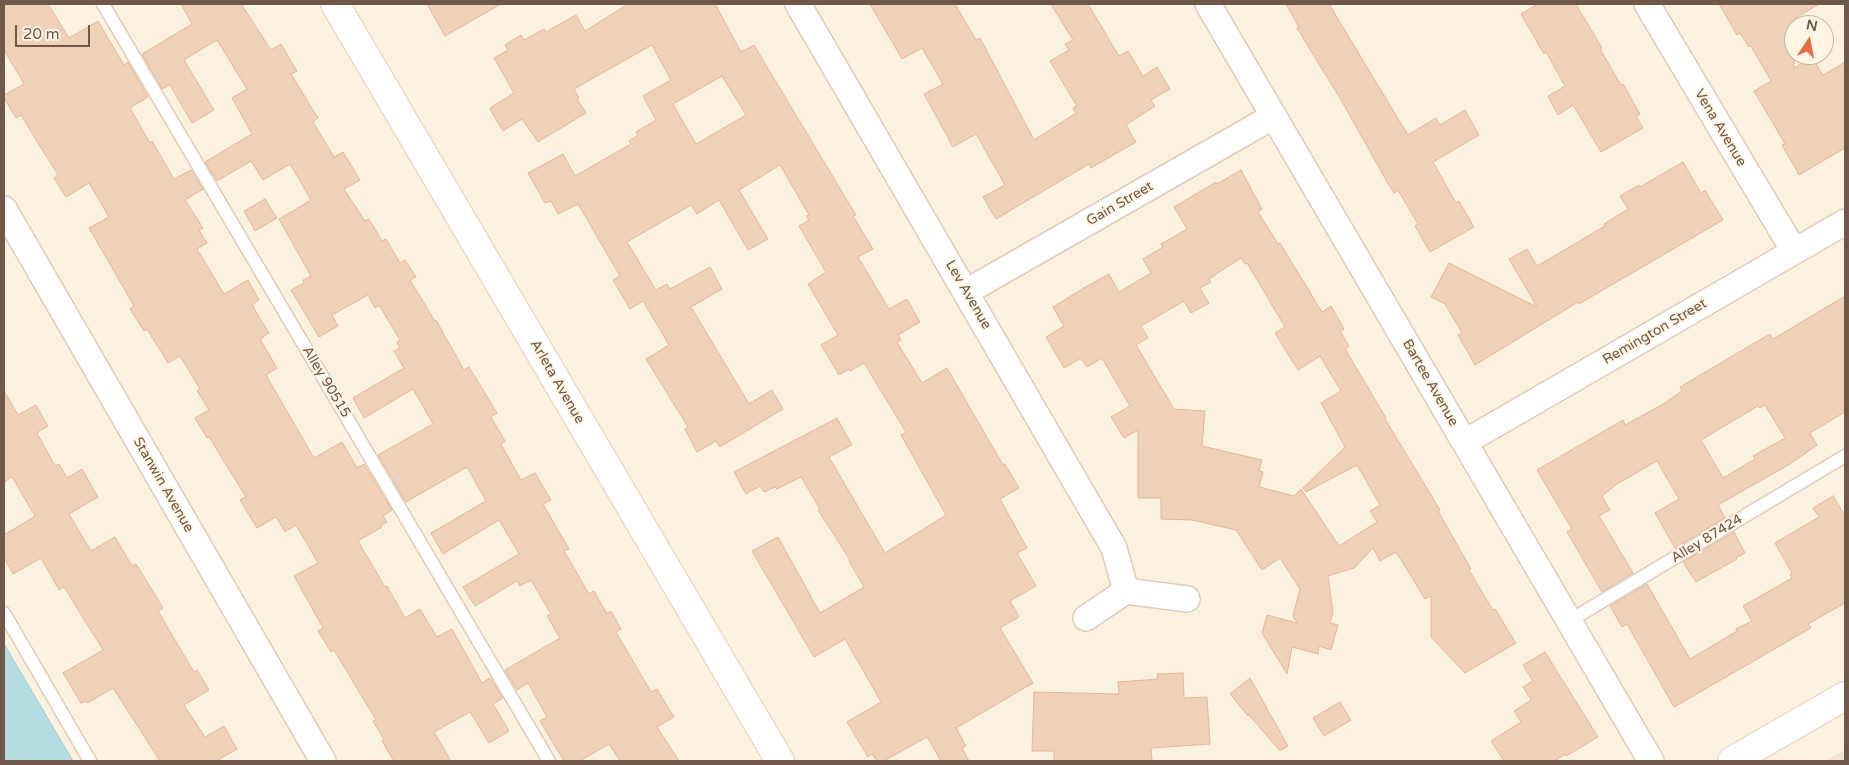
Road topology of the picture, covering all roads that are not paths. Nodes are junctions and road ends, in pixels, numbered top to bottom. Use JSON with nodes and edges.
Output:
{"nodes":[{"id":1,"x":103,"y":4,"type":"edge"},
{"id":2,"x":335,"y":4,"type":"edge"},
{"id":3,"x":798,"y":4,"type":"edge"},
{"id":4,"x":1208,"y":4,"type":"edge"},
{"id":5,"x":1647,"y":4,"type":"edge"},
{"id":6,"x":1274,"y":116,"type":"junction"},
{"id":7,"x":4,"y":209,"type":"edge"},
{"id":8,"x":1845,"y":222,"type":"edge"},
{"id":9,"x":1794,"y":251,"type":"junction"},
{"id":10,"x":966,"y":292,"type":"junction"},
{"id":11,"x":1464,"y":442,"type":"junction"},
{"id":12,"x":1845,"y":456,"type":"edge"},
{"id":13,"x":1126,"y":591,"type":"junction"},
{"id":14,"x":1187,"y":599,"type":"dead end"},
{"id":15,"x":4,"y":613,"type":"edge"},
{"id":16,"x":1086,"y":618,"type":"dead end"},
{"id":17,"x":1569,"y":621,"type":"junction"},
{"id":18,"x":1845,"y":696,"type":"edge"},
{"id":19,"x":90,"y":761,"type":"edge"},
{"id":20,"x":323,"y":761,"type":"edge"},
{"id":21,"x":550,"y":761,"type":"edge"},
{"id":22,"x":780,"y":761,"type":"edge"},
{"id":23,"x":1651,"y":761,"type":"edge"},
{"id":24,"x":1732,"y":761,"type":"edge"}],
"edges":[{"from":1,"to":21,"type":"lane","name":"Alley 90515"},
{"from":2,"to":22,"type":"main road","name":"Arleta Avenue"},
{"from":3,"to":10,"type":"street","name":"Lev Avenue"},
{"from":4,"to":6,"type":"street","name":"Bartee Avenue"},
{"from":5,"to":9,"type":"street","name":"Vena Avenue"},
{"from":6,"to":10,"type":"street","name":"Gain Street"},
{"from":6,"to":11,"type":"street","name":"Bartee Avenue"},
{"from":7,"to":20,"type":"street","name":"Stanwin Avenue"},
{"from":8,"to":9,"type":"street","name":"Remington Street"},
{"from":9,"to":11,"type":"street","name":"Remington Street"},
{"from":10,"to":13,"type":"street","name":"Lev Avenue"},
{"from":11,"to":17,"type":"street","name":"Bartee Avenue"},
{"from":12,"to":17,"type":"lane","name":"Alley 87424"},
{"from":13,"to":14,"type":"street"},
{"from":13,"to":16,"type":"street"},
{"from":15,"to":19,"type":"lane"},
{"from":17,"to":23,"type":"street","name":"Bartee Avenue"},
{"from":18,"to":24,"type":"main road"}]}
